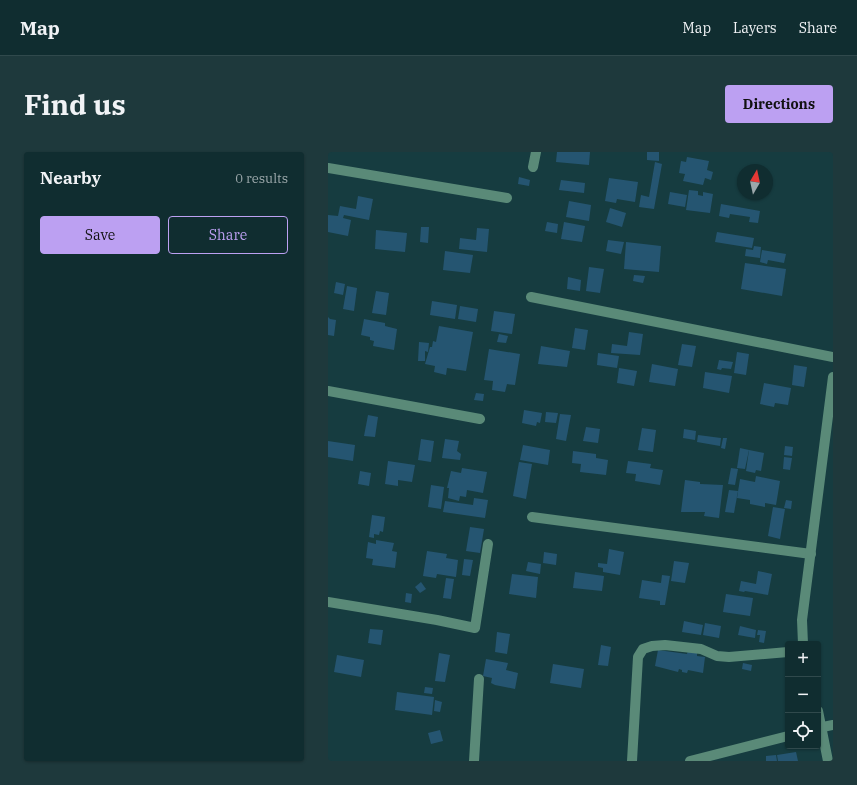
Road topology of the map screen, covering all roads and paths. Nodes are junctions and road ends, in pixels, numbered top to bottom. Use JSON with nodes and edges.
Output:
{"nodes":[{"id":1,"x":536,"y":152,"type":"edge"},
{"id":2,"x":533,"y":167,"type":"dead end"},
{"id":3,"x":328,"y":168,"type":"edge"},
{"id":4,"x":507,"y":198,"type":"dead end"},
{"id":5,"x":531,"y":297,"type":"dead end"},
{"id":6,"x":833,"y":357,"type":"edge"},
{"id":7,"x":833,"y":377,"type":"edge"},
{"id":8,"x":328,"y":391,"type":"edge"},
{"id":9,"x":480,"y":419,"type":"dead end"},
{"id":10,"x":532,"y":517,"type":"dead end"},
{"id":11,"x":488,"y":544,"type":"dead end"},
{"id":12,"x":811,"y":554,"type":"junction"},
{"id":13,"x":328,"y":602,"type":"edge"},
{"id":14,"x":803,"y":641,"type":"edge"},
{"id":15,"x":785,"y":652,"type":"edge"},
{"id":16,"x":478,"y":679,"type":"dead end"},
{"id":17,"x":833,"y":725,"type":"edge"},
{"id":18,"x":821,"y":727,"type":"edge"},
{"id":19,"x":821,"y":731,"type":"edge"},
{"id":20,"x":785,"y":737,"type":"edge"},
{"id":21,"x":833,"y":748,"type":"edge"},
{"id":22,"x":828,"y":760,"type":"edge"},
{"id":23,"x":474,"y":761,"type":"edge"},
{"id":24,"x":632,"y":761,"type":"edge"},
{"id":25,"x":690,"y":761,"type":"edge"}],
"edges":[{"from":1,"to":2,"type":"street"},
{"from":3,"to":4,"type":"street"},
{"from":5,"to":6,"type":"street"},
{"from":7,"to":12,"type":"street"},
{"from":8,"to":9,"type":"street"},
{"from":10,"to":12,"type":"street"},
{"from":11,"to":13,"type":"street"},
{"from":12,"to":14,"type":"street"},
{"from":15,"to":24,"type":"street"},
{"from":16,"to":23,"type":"street"},
{"from":17,"to":18,"type":"street"},
{"from":19,"to":22,"type":"street"},
{"from":20,"to":25,"type":"street"},
{"from":21,"to":22,"type":"street"}]}
